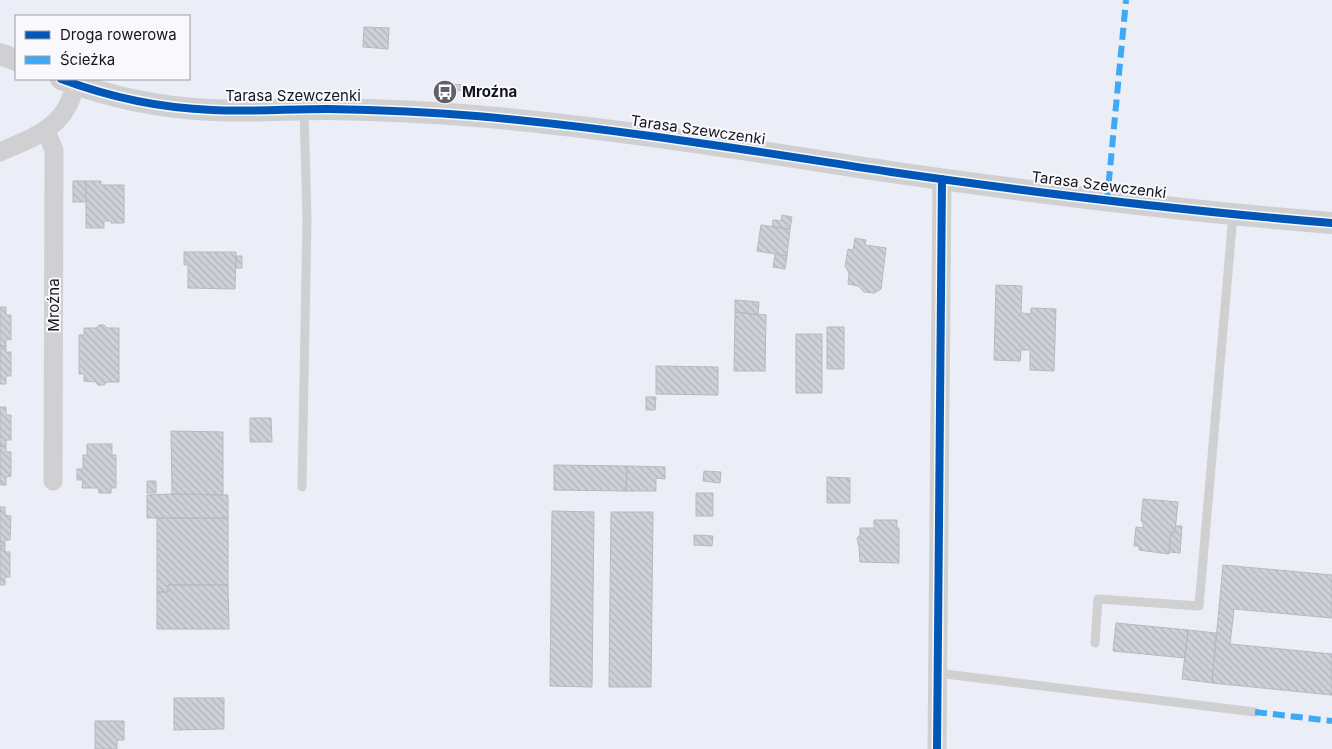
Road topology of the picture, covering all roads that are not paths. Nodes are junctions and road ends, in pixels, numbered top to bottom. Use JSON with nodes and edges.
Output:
{"nodes":[{"id":1,"x":0,"y":54,"type":"edge"},
{"id":2,"x":15,"y":60,"type":"edge"},
{"id":3,"x":68,"y":81,"type":"edge"},
{"id":4,"x":304,"y":110,"type":"junction"},
{"id":5,"x":46,"y":131,"type":"junction"},
{"id":6,"x":0,"y":152,"type":"edge"},
{"id":7,"x":942,"y":179,"type":"junction"},
{"id":8,"x":1233,"y":214,"type":"junction"},
{"id":9,"x":1332,"y":224,"type":"edge"},
{"id":10,"x":53,"y":481,"type":"dead end"},
{"id":11,"x":302,"y":487,"type":"dead end"},
{"id":12,"x":1095,"y":643,"type":"dead end"},
{"id":13,"x":938,"y":673,"type":"junction"},
{"id":14,"x":1255,"y":712,"type":"dead end"},
{"id":15,"x":937,"y":749,"type":"edge"}],
"edges":[{"from":1,"to":2,"type":"street"},
{"from":3,"to":4,"type":"street","name":"Tarasa Szewczenki"},
{"from":3,"to":5,"type":"street"},
{"from":4,"to":7,"type":"street","name":"Tarasa Szewczenki"},
{"from":4,"to":11,"type":"lane"},
{"from":5,"to":6,"type":"street"},
{"from":5,"to":10,"type":"street","name":"Mroźna"},
{"from":7,"to":8,"type":"street","name":"Tarasa Szewczenki"},
{"from":7,"to":13,"type":"street"},
{"from":8,"to":9,"type":"street","name":"Tarasa Szewczenki"},
{"from":8,"to":12,"type":"lane"},
{"from":13,"to":14,"type":"lane"},
{"from":13,"to":15,"type":"street"}]}
